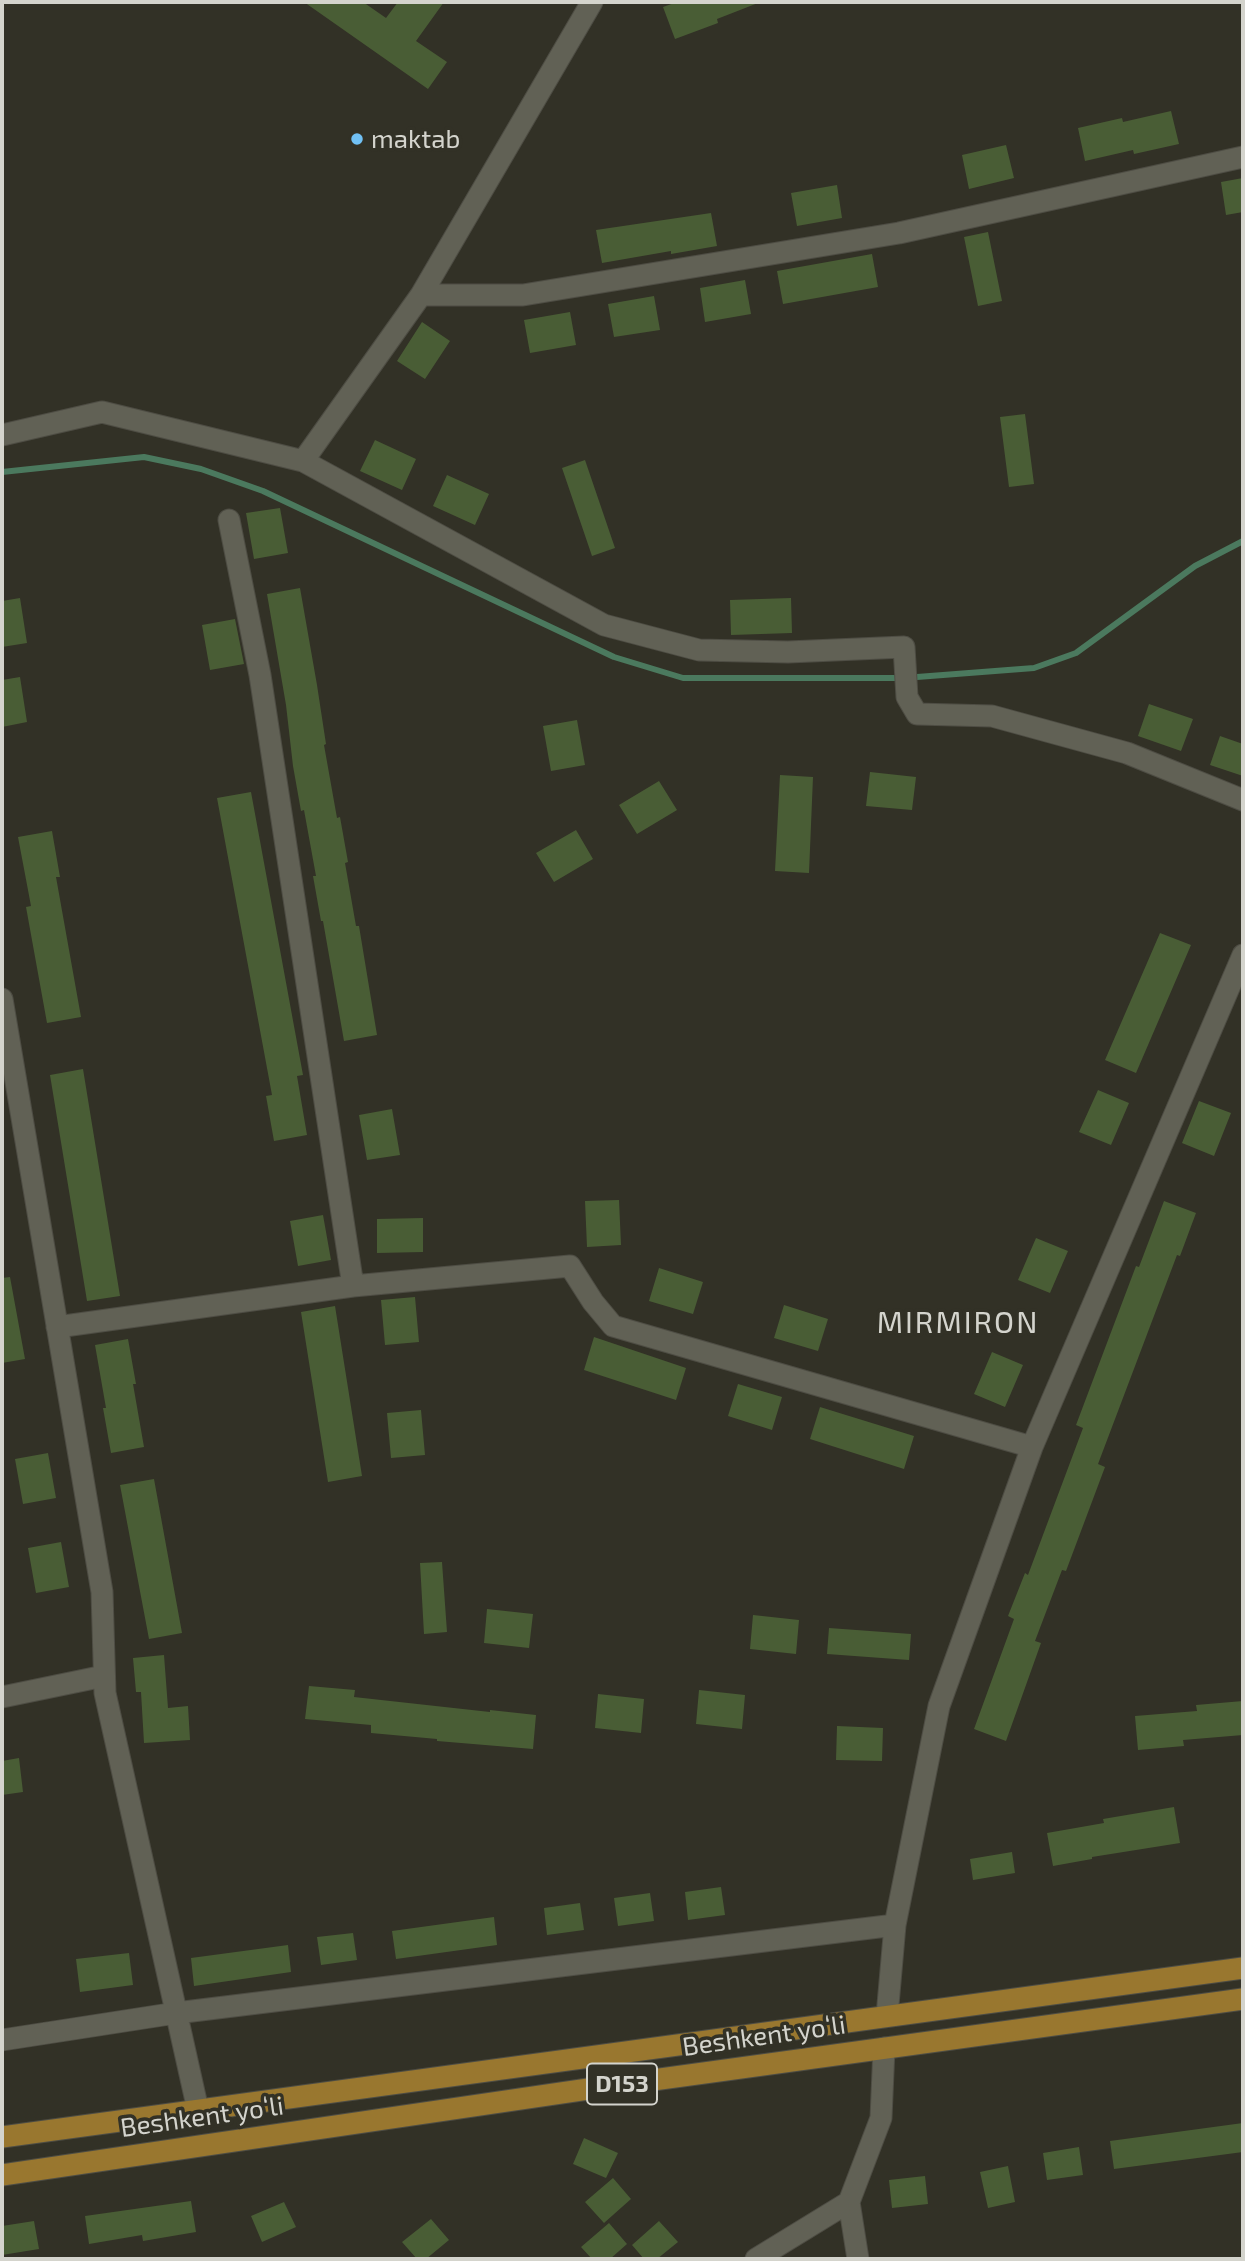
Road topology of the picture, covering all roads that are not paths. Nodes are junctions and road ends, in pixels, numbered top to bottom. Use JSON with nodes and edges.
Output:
{"nodes":[{"id":1,"x":592,"y":2,"type":"edge"},
{"id":2,"x":1243,"y":157,"type":"edge"},
{"id":3,"x":421,"y":295,"type":"junction"},
{"id":4,"x":2,"y":435,"type":"edge"},
{"id":5,"x":303,"y":461,"type":"junction"},
{"id":6,"x":229,"y":520,"type":"dead end"},
{"id":7,"x":1243,"y":800,"type":"edge"},
{"id":8,"x":1243,"y":955,"type":"edge"},
{"id":9,"x":2,"y":999,"type":"edge"},
{"id":10,"x":353,"y":1286,"type":"junction"},
{"id":11,"x":57,"y":1327,"type":"junction"},
{"id":12,"x":1032,"y":1447,"type":"junction"},
{"id":13,"x":104,"y":1676,"type":"junction"},
{"id":14,"x":2,"y":1697,"type":"edge"},
{"id":15,"x":895,"y":1925,"type":"junction"},
{"id":16,"x":1243,"y":1968,"type":"edge"},
{"id":17,"x":1243,"y":1999,"type":"edge"},
{"id":18,"x":176,"y":2013,"type":"junction"},
{"id":19,"x":887,"y":2016,"type":"junction"},
{"id":20,"x":2,"y":2040,"type":"edge"},
{"id":21,"x":884,"y":2048,"type":"junction"},
{"id":22,"x":198,"y":2110,"type":"junction"},
{"id":23,"x":2,"y":2137,"type":"edge"},
{"id":24,"x":2,"y":2175,"type":"edge"},
{"id":25,"x":849,"y":2202,"type":"junction"},
{"id":26,"x":755,"y":2259,"type":"edge"},
{"id":27,"x":858,"y":2259,"type":"edge"}],
"edges":[{"from":1,"to":3,"type":"street"},
{"from":2,"to":3,"type":"street"},
{"from":3,"to":5,"type":"street"},
{"from":4,"to":5,"type":"street"},
{"from":5,"to":7,"type":"street"},
{"from":6,"to":10,"type":"street"},
{"from":8,"to":12,"type":"street"},
{"from":9,"to":11,"type":"street"},
{"from":10,"to":11,"type":"street"},
{"from":10,"to":12,"type":"street"},
{"from":11,"to":13,"type":"street"},
{"from":12,"to":15,"type":"street"},
{"from":13,"to":14,"type":"street"},
{"from":13,"to":18,"type":"street"},
{"from":15,"to":18,"type":"street"},
{"from":15,"to":19,"type":"street"},
{"from":16,"to":19,"type":"main road","name":"Beshkent yoʻli","number":"D153"},
{"from":17,"to":21,"type":"main road","name":"Beshkent yoʻli","number":"D153"},
{"from":18,"to":20,"type":"street"},
{"from":18,"to":22,"type":"street"},
{"from":19,"to":22,"type":"main road","name":"Beshkent yoʻli","number":"D153"},
{"from":21,"to":24,"type":"main road","name":"Beshkent yoʻli","number":"D153"},
{"from":21,"to":25,"type":"street"},
{"from":22,"to":23,"type":"main road","name":"Beshkent yoʻli","number":"D153"},
{"from":25,"to":26,"type":"street"},
{"from":25,"to":27,"type":"street"}]}
